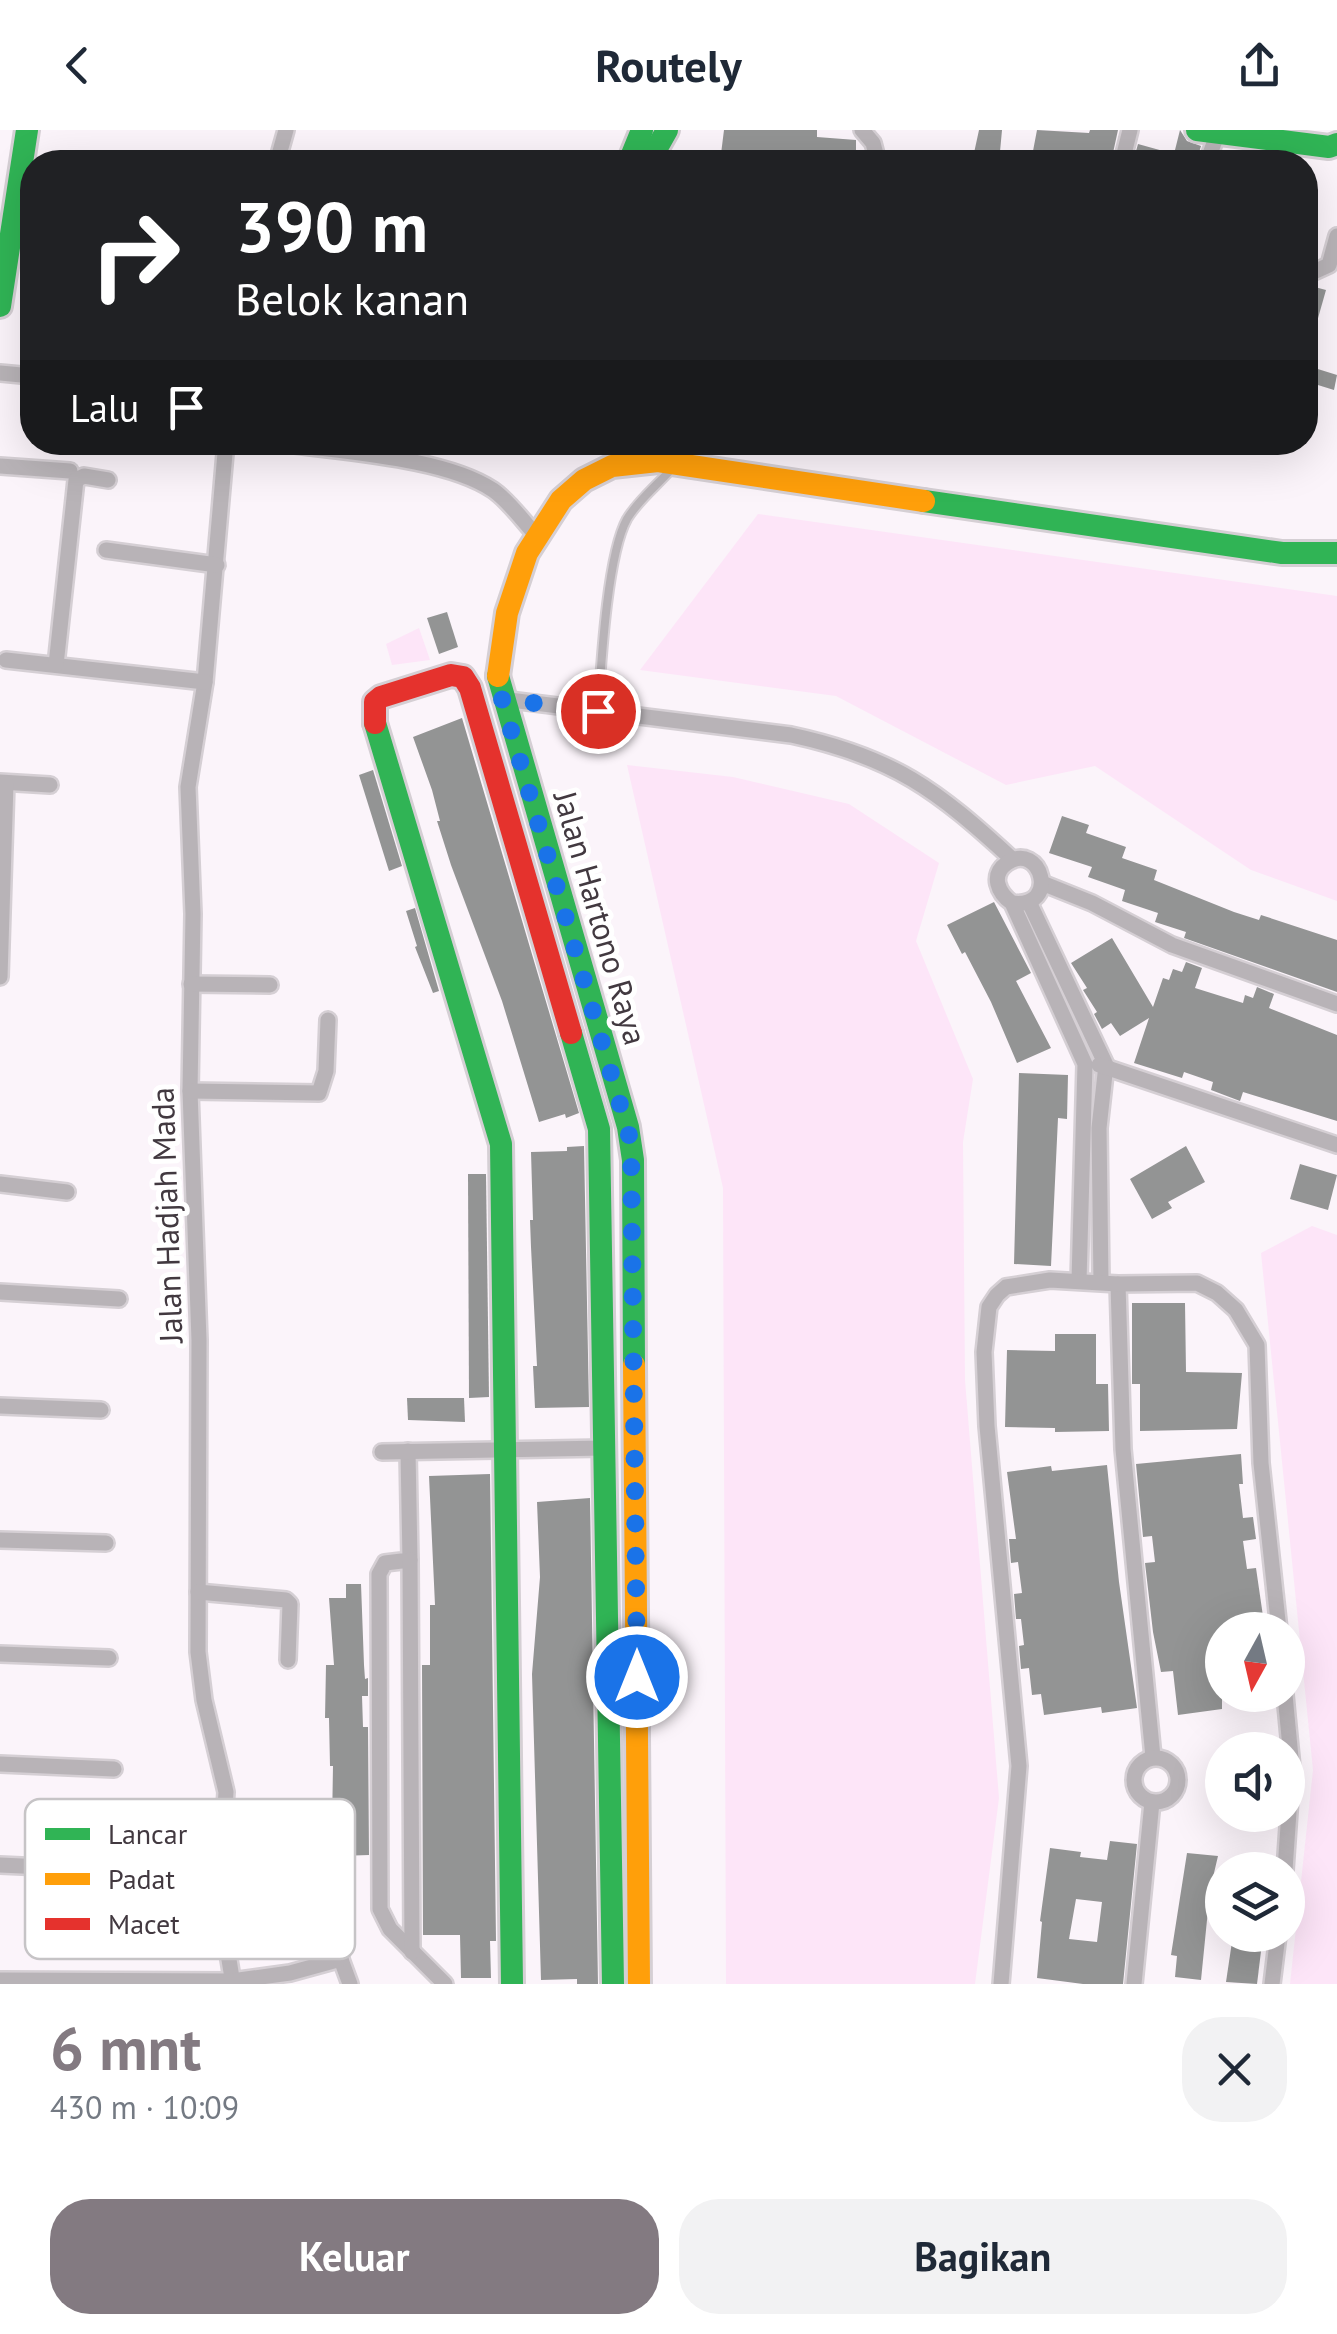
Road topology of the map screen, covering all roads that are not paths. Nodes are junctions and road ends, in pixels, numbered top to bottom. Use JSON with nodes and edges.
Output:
{"nodes":[{"id":1,"x":1207,"y":133,"type":"edge"},
{"id":2,"x":1337,"y":144,"type":"edge"},
{"id":3,"x":20,"y":176,"type":"edge"},
{"id":4,"x":1337,"y":236,"type":"edge"},
{"id":5,"x":1318,"y":270,"type":"edge"},
{"id":6,"x":0,"y":306,"type":"edge"},
{"id":7,"x":225,"y":455,"type":"edge"},
{"id":8,"x":357,"y":455,"type":"edge"},
{"id":9,"x":651,"y":455,"type":"edge"},
{"id":10,"x":654,"y":455,"type":"edge"},
{"id":11,"x":660,"y":455,"type":"edge"},
{"id":12,"x":0,"y":466,"type":"edge"},
{"id":13,"x":70,"y":470,"type":"dead end"},
{"id":14,"x":108,"y":480,"type":"dead end"},
{"id":15,"x":536,"y":535,"type":"junction"},
{"id":16,"x":106,"y":550,"type":"dead end"},
{"id":17,"x":1337,"y":553,"type":"edge"},
{"id":18,"x":217,"y":565,"type":"junction"},
{"id":19,"x":6,"y":660,"type":"dead end"},
{"id":20,"x":56,"y":665,"type":"junction"},
{"id":21,"x":204,"y":682,"type":"junction"},
{"id":22,"x":502,"y":699,"type":"junction"},
{"id":23,"x":598,"y":711,"type":"junction"},
{"id":24,"x":3,"y":782,"type":"edge"},
{"id":25,"x":50,"y":785,"type":"dead end"},
{"id":26,"x":1012,"y":860,"type":"junction"},
{"id":27,"x":1042,"y":883,"type":"junction"},
{"id":28,"x":1020,"y":902,"type":"junction"},
{"id":29,"x":0,"y":975,"type":"edge"},
{"id":30,"x":192,"y":984,"type":"junction"},
{"id":31,"x":270,"y":985,"type":"dead end"},
{"id":32,"x":1337,"y":1004,"type":"edge"},
{"id":33,"x":328,"y":1020,"type":"dead end"},
{"id":34,"x":1086,"y":1064,"type":"junction"},
{"id":35,"x":1106,"y":1066,"type":"junction"},
{"id":36,"x":190,"y":1090,"type":"junction"},
{"id":37,"x":1337,"y":1144,"type":"edge"},
{"id":38,"x":0,"y":1184,"type":"edge"},
{"id":39,"x":67,"y":1192,"type":"dead end"},
{"id":40,"x":1078,"y":1281,"type":"junction"},
{"id":41,"x":1109,"y":1283,"type":"junction"},
{"id":42,"x":0,"y":1292,"type":"edge"},
{"id":43,"x":119,"y":1299,"type":"dead end"},
{"id":44,"x":0,"y":1406,"type":"edge"},
{"id":45,"x":101,"y":1410,"type":"dead end"},
{"id":46,"x":636,"y":1447,"type":"junction"},
{"id":47,"x":506,"y":1448,"type":"junction"},
{"id":48,"x":607,"y":1448,"type":"junction"},
{"id":49,"x":408,"y":1451,"type":"junction"},
{"id":50,"x":382,"y":1452,"type":"dead end"},
{"id":51,"x":0,"y":1540,"type":"edge"},
{"id":52,"x":106,"y":1543,"type":"dead end"},
{"id":53,"x":410,"y":1560,"type":"junction"},
{"id":54,"x":198,"y":1592,"type":"junction"},
{"id":55,"x":1276,"y":1612,"type":"edge"},
{"id":56,"x":0,"y":1654,"type":"edge"},
{"id":57,"x":109,"y":1658,"type":"dead end"},
{"id":58,"x":288,"y":1660,"type":"dead end"},
{"id":59,"x":1287,"y":1712,"type":"edge"},
{"id":60,"x":1153,"y":1757,"type":"junction"},
{"id":61,"x":0,"y":1764,"type":"edge"},
{"id":62,"x":114,"y":1769,"type":"dead end"},
{"id":63,"x":226,"y":1799,"type":"edge"},
{"id":64,"x":1152,"y":1802,"type":"junction"},
{"id":65,"x":1286,"y":1852,"type":"edge"},
{"id":66,"x":0,"y":1865,"type":"edge"},
{"id":67,"x":25,"y":1866,"type":"edge"},
{"id":68,"x":412,"y":1952,"type":"junction"},
{"id":69,"x":1276,"y":1952,"type":"edge"},
{"id":70,"x":340,"y":1959,"type":"joint"},
{"id":71,"x":0,"y":1980,"type":"edge"},
{"id":72,"x":233,"y":1982,"type":"edge"},
{"id":73,"x":350,"y":1984,"type":"edge"},
{"id":74,"x":445,"y":1984,"type":"edge"},
{"id":75,"x":512,"y":1984,"type":"edge"},
{"id":76,"x":613,"y":1984,"type":"edge"},
{"id":77,"x":639,"y":1984,"type":"edge"},
{"id":78,"x":1000,"y":1984,"type":"edge"},
{"id":79,"x":1134,"y":1984,"type":"edge"},
{"id":80,"x":1272,"y":1984,"type":"edge"}],
"edges":[{"from":1,"to":2,"type":"street"},
{"from":3,"to":6,"type":"street"},
{"from":4,"to":5,"type":"street"},
{"from":7,"to":18,"type":"street","name":"Jalan Hadjah Mada"},
{"from":8,"to":15,"type":"street"},
{"from":9,"to":15,"type":"street","name":"Jalan Hartono Raya"},
{"from":10,"to":23,"type":"lane"},
{"from":11,"to":17,"type":"street","name":"Jalan Hartono Raya"},
{"from":12,"to":13,"type":"street"},
{"from":14,"to":20,"type":"street"},
{"from":15,"to":22,"type":"street","name":"Jalan Hartono Raya"},
{"from":16,"to":18,"type":"street"},
{"from":18,"to":21,"type":"street","name":"Jalan Hadjah Mada"},
{"from":19,"to":20,"type":"street"},
{"from":20,"to":21,"type":"street"},
{"from":21,"to":30,"type":"street","name":"Jalan Hadjah Mada"},
{"from":22,"to":23,"type":"street"},
{"from":22,"to":46,"type":"street","name":"Jalan Hartono Raya"},
{"from":23,"to":26,"type":"street"},
{"from":24,"to":25,"type":"street"},
{"from":24,"to":29,"type":"street"},
{"from":26,"to":27,"type":"street"},
{"from":26,"to":28,"type":"street"},
{"from":27,"to":28,"type":"street"},
{"from":27,"to":32,"type":"street"},
{"from":28,"to":34,"type":"street"},
{"from":28,"to":35,"type":"street"},
{"from":30,"to":31,"type":"street"},
{"from":30,"to":36,"type":"street","name":"Jalan Hadjah Mada"},
{"from":33,"to":36,"type":"street"},
{"from":34,"to":35,"type":"street"},
{"from":34,"to":40,"type":"street"},
{"from":35,"to":37,"type":"street"},
{"from":35,"to":41,"type":"street"},
{"from":36,"to":54,"type":"street","name":"Jalan Hadjah Mada"},
{"from":38,"to":39,"type":"street"},
{"from":40,"to":41,"type":"street"},
{"from":40,"to":78,"type":"street"},
{"from":41,"to":55,"type":"street"},
{"from":41,"to":60,"type":"street"},
{"from":42,"to":43,"type":"street"},
{"from":44,"to":45,"type":"street"},
{"from":46,"to":48,"type":"street"},
{"from":46,"to":77,"type":"street","name":"Jalan Hartono Raya"},
{"from":47,"to":48,"type":"street"},
{"from":47,"to":48,"type":"street"},
{"from":47,"to":49,"type":"street"},
{"from":47,"to":75,"type":"street"},
{"from":48,"to":76,"type":"street"},
{"from":49,"to":50,"type":"street"},
{"from":49,"to":53,"type":"street"},
{"from":51,"to":52,"type":"street"},
{"from":53,"to":68,"type":"street"},
{"from":53,"to":68,"type":"street"},
{"from":54,"to":58,"type":"street"},
{"from":54,"to":63,"type":"street","name":"Jalan Hadjah Mada"},
{"from":56,"to":57,"type":"street"},
{"from":59,"to":65,"type":"street"},
{"from":60,"to":64,"type":"street"},
{"from":60,"to":64,"type":"street"},
{"from":61,"to":62,"type":"street"},
{"from":64,"to":79,"type":"street"},
{"from":66,"to":67,"type":"street"},
{"from":68,"to":74,"type":"street"},
{"from":69,"to":80,"type":"street"},
{"from":70,"to":72,"type":"street"},
{"from":70,"to":73,"type":"street"},
{"from":71,"to":72,"type":"street"}]}
